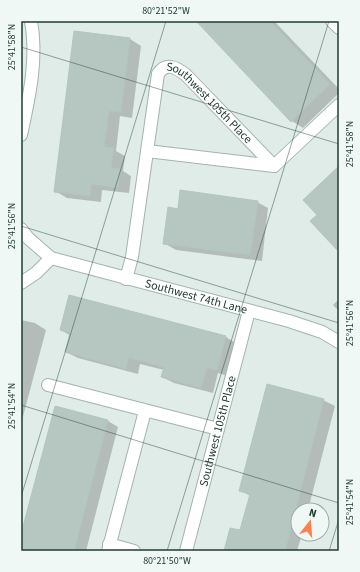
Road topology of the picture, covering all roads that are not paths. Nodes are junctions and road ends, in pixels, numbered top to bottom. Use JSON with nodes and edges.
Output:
{"nodes":[{"id":1,"x":31,"y":21,"type":"edge"},
{"id":2,"x":332,"y":21,"type":"edge"},
{"id":3,"x":339,"y":28,"type":"edge"},
{"id":4,"x":339,"y":105,"type":"edge"},
{"id":5,"x":21,"y":135,"type":"edge"},
{"id":6,"x":147,"y":151,"type":"junction"},
{"id":7,"x":274,"y":166,"type":"junction"},
{"id":8,"x":21,"y":229,"type":"edge"},
{"id":9,"x":51,"y":258,"type":"junction"},
{"id":10,"x":126,"y":279,"type":"junction"},
{"id":11,"x":21,"y":283,"type":"edge"},
{"id":12,"x":249,"y":311,"type":"junction"},
{"id":13,"x":339,"y":342,"type":"edge"},
{"id":14,"x":48,"y":385,"type":"dead end"},
{"id":15,"x":146,"y":411,"type":"junction"},
{"id":16,"x":218,"y":430,"type":"junction"},
{"id":17,"x":108,"y":548,"type":"edge"},
{"id":18,"x":134,"y":551,"type":"edge"},
{"id":19,"x":186,"y":551,"type":"edge"}],
"edges":[{"from":1,"to":5,"type":"street"},
{"from":2,"to":3,"type":"street"},
{"from":4,"to":7,"type":"street"},
{"from":6,"to":7,"type":"street"},
{"from":6,"to":7,"type":"street","name":"Southwest 105th Place"},
{"from":6,"to":10,"type":"street","name":"Southwest 105th Place"},
{"from":8,"to":9,"type":"street"},
{"from":9,"to":10,"type":"street","name":"Southwest 74th Lane"},
{"from":9,"to":11,"type":"street"},
{"from":10,"to":12,"type":"street","name":"Southwest 74th Lane"},
{"from":12,"to":13,"type":"street","name":"Southwest 74th Lane"},
{"from":12,"to":16,"type":"street","name":"Southwest 105th Place"},
{"from":14,"to":15,"type":"street"},
{"from":15,"to":16,"type":"street"},
{"from":15,"to":17,"type":"street"},
{"from":16,"to":19,"type":"street","name":"Southwest 105th Place"},
{"from":17,"to":18,"type":"street"}]}
